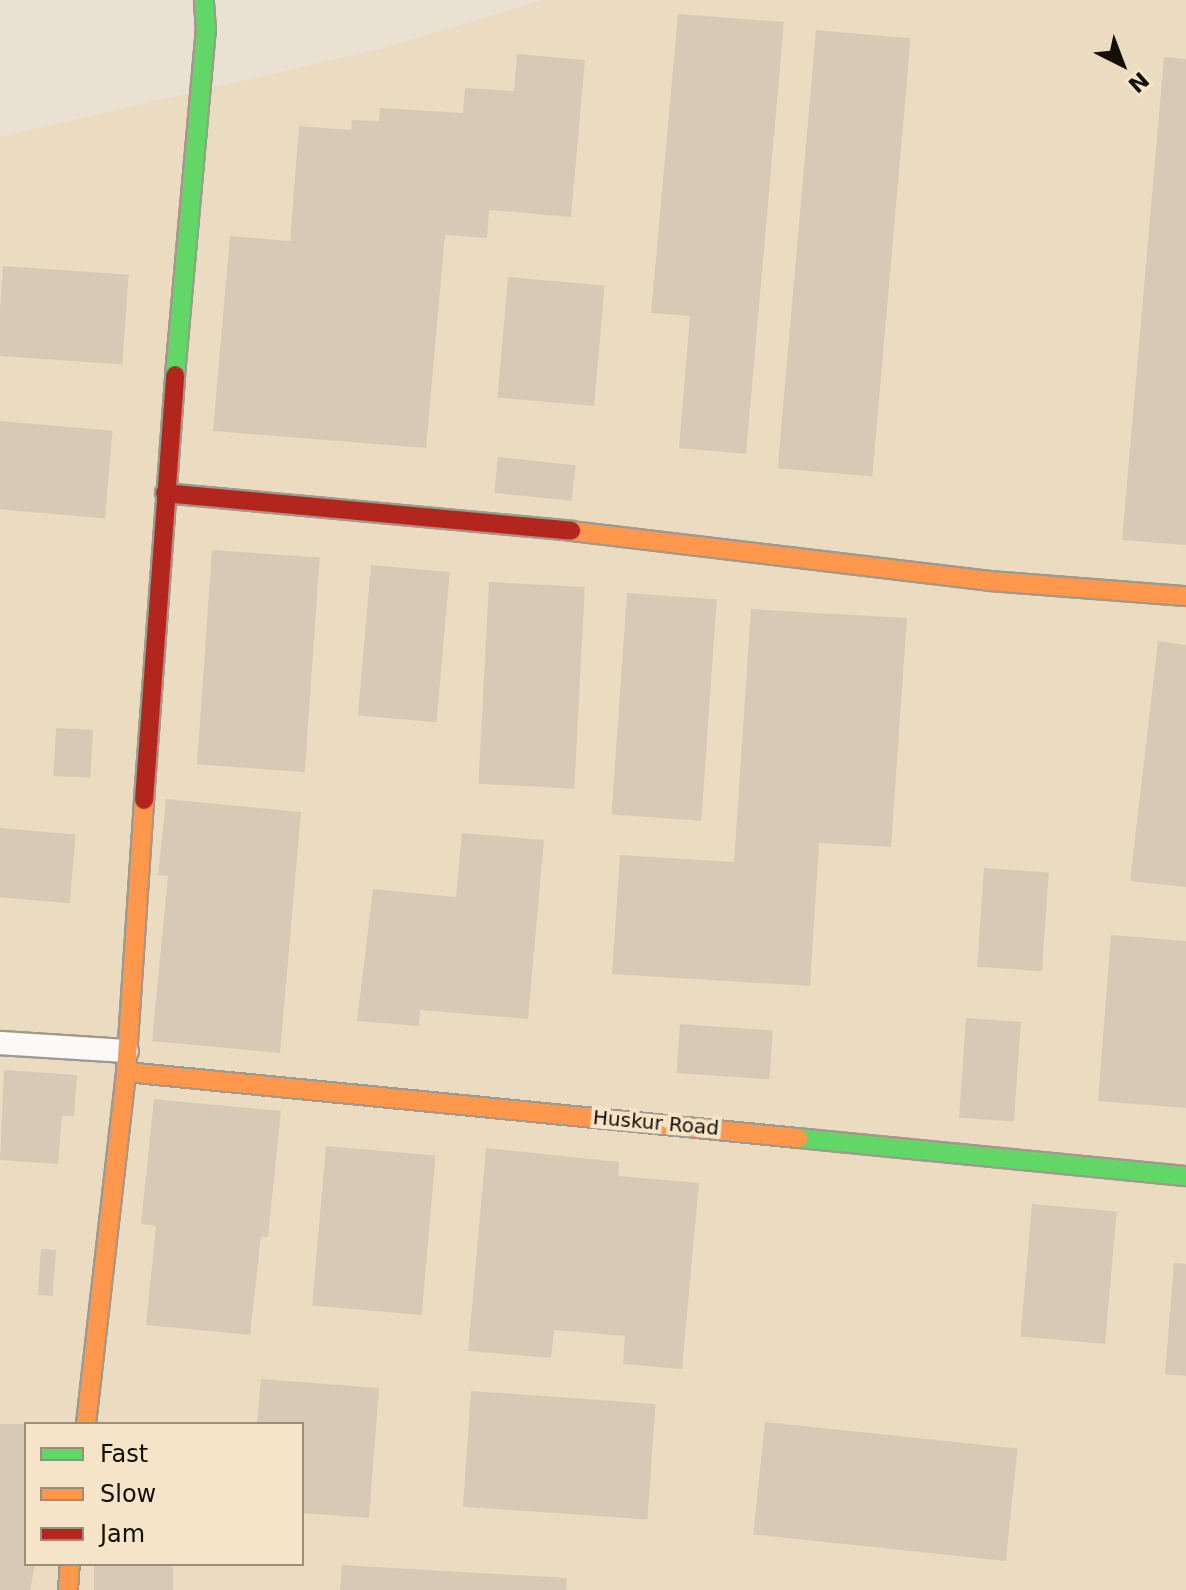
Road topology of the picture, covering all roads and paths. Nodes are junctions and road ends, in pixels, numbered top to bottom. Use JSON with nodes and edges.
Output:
{"nodes":[{"id":1,"x":204,"y":0,"type":"edge"},
{"id":2,"x":165,"y":493,"type":"junction"},
{"id":3,"x":1186,"y":596,"type":"edge"},
{"id":4,"x":0,"y":1043,"type":"edge"},
{"id":5,"x":126,"y":1061,"type":"junction"},
{"id":6,"x":1186,"y":1176,"type":"edge"},
{"id":7,"x":86,"y":1422,"type":"edge"},
{"id":8,"x":70,"y":1566,"type":"edge"},
{"id":9,"x":68,"y":1590,"type":"edge"}],
"edges":[{"from":1,"to":2,"type":"street"},
{"from":2,"to":3,"type":"street"},
{"from":2,"to":5,"type":"street"},
{"from":4,"to":5,"type":"street","name":"Huskur Road"},
{"from":5,"to":6,"type":"street","name":"Huskur Road"},
{"from":5,"to":7,"type":"street"},
{"from":8,"to":9,"type":"street"}]}
